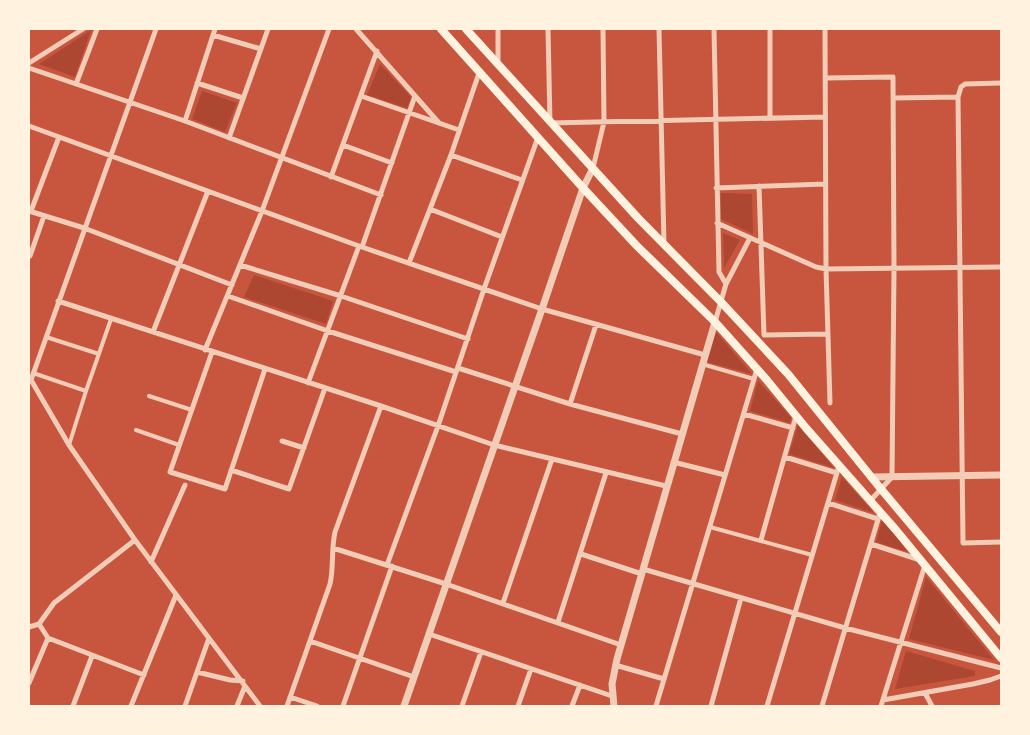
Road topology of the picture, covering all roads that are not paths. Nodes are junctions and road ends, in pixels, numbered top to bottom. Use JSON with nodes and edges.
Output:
{"nodes":[{"id":1,"x":83,"y":29,"type":"edge"},
{"id":2,"x":96,"y":29,"type":"edge"},
{"id":3,"x":156,"y":29,"type":"edge"},
{"id":4,"x":268,"y":29,"type":"edge"},
{"id":5,"x":329,"y":29,"type":"edge"},
{"id":6,"x":356,"y":29,"type":"edge"},
{"id":7,"x":441,"y":29,"type":"edge"},
{"id":8,"x":466,"y":29,"type":"edge"},
{"id":9,"x":498,"y":29,"type":"edge"},
{"id":10,"x":548,"y":29,"type":"edge"},
{"id":11,"x":603,"y":29,"type":"edge"},
{"id":12,"x":659,"y":29,"type":"edge"},
{"id":13,"x":714,"y":29,"type":"edge"},
{"id":14,"x":770,"y":29,"type":"edge"},
{"id":15,"x":825,"y":29,"type":"edge"},
{"id":16,"x":214,"y":32,"type":"edge"},
{"id":17,"x":261,"y":49,"type":"junction"},
{"id":18,"x":377,"y":51,"type":"junction"},
{"id":19,"x":29,"y":63,"type":"edge"},
{"id":20,"x":498,"y":64,"type":"junction"},
{"id":21,"x":29,"y":68,"type":"edge"},
{"id":22,"x":479,"y":72,"type":"junction"},
{"id":23,"x":825,"y":78,"type":"junction"},
{"id":24,"x":197,"y":83,"type":"junction"},
{"id":25,"x":1001,"y":83,"type":"edge"},
{"id":26,"x":76,"y":84,"type":"junction"},
{"id":27,"x":361,"y":96,"type":"junction"},
{"id":28,"x":415,"y":96,"type":"junction"},
{"id":29,"x":958,"y":97,"type":"junction"},
{"id":30,"x":243,"y":98,"type":"junction"},
{"id":31,"x":893,"y":98,"type":"junction"},
{"id":32,"x":130,"y":103,"type":"junction"},
{"id":33,"x":410,"y":112,"type":"junction"},
{"id":34,"x":825,"y":117,"type":"junction"},
{"id":35,"x":770,"y":118,"type":"junction"},
{"id":36,"x":715,"y":119,"type":"junction"},
{"id":37,"x":660,"y":120,"type":"junction"},
{"id":38,"x":185,"y":122,"type":"junction"},
{"id":39,"x":604,"y":122,"type":"junction"},
{"id":40,"x":439,"y":123,"type":"junction"},
{"id":41,"x":550,"y":123,"type":"junction"},
{"id":42,"x":29,"y":126,"type":"edge"},
{"id":43,"x":460,"y":130,"type":"junction"},
{"id":44,"x":59,"y":137,"type":"junction"},
{"id":45,"x":538,"y":137,"type":"junction"},
{"id":46,"x":229,"y":138,"type":"junction"},
{"id":47,"x":343,"y":145,"type":"junction"},
{"id":48,"x":451,"y":154,"type":"junction"},
{"id":49,"x":111,"y":156,"type":"junction"},
{"id":50,"x":281,"y":158,"type":"junction"},
{"id":51,"x":392,"y":163,"type":"junction"},
{"id":52,"x":593,"y":168,"type":"junction"},
{"id":53,"x":331,"y":177,"type":"junction"},
{"id":54,"x":522,"y":180,"type":"junction"},
{"id":55,"x":825,"y":184,"type":"junction"},
{"id":56,"x":758,"y":186,"type":"junction"},
{"id":57,"x":583,"y":188,"type":"junction"},
{"id":58,"x":716,"y":188,"type":"junction"},
{"id":59,"x":208,"y":191,"type":"junction"},
{"id":60,"x":381,"y":195,"type":"junction"},
{"id":61,"x":430,"y":209,"type":"junction"},
{"id":62,"x":30,"y":211,"type":"edge"},
{"id":63,"x":262,"y":211,"type":"junction"},
{"id":64,"x":44,"y":216,"type":"junction"},
{"id":65,"x":717,"y":223,"type":"junction"},
{"id":66,"x":84,"y":228,"type":"junction"},
{"id":67,"x":502,"y":237,"type":"junction"},
{"id":68,"x":750,"y":238,"type":"junction"},
{"id":69,"x":760,"y":243,"type":"junction"},
{"id":70,"x":664,"y":244,"type":"junction"},
{"id":71,"x":360,"y":246,"type":"junction"},
{"id":72,"x":30,"y":256,"type":"edge"},
{"id":73,"x":408,"y":263,"type":"junction"},
{"id":74,"x":180,"y":264,"type":"junction"},
{"id":75,"x":240,"y":265,"type":"junction"},
{"id":76,"x":1001,"y":267,"type":"edge"},
{"id":77,"x":894,"y":268,"type":"junction"},
{"id":78,"x":959,"y":268,"type":"junction"},
{"id":79,"x":826,"y":269,"type":"junction"},
{"id":80,"x":726,"y":284,"type":"junction"},
{"id":81,"x":232,"y":285,"type":"junction"},
{"id":82,"x":484,"y":289,"type":"junction"},
{"id":83,"x":228,"y":296,"type":"junction"},
{"id":84,"x":341,"y":296,"type":"junction"},
{"id":85,"x":58,"y":301,"type":"junction"},
{"id":86,"x":721,"y":302,"type":"junction"},
{"id":87,"x":542,"y":309,"type":"junction"},
{"id":88,"x":111,"y":318,"type":"junction"},
{"id":89,"x":715,"y":322,"type":"junction"},
{"id":90,"x":596,"y":325,"type":"junction"},
{"id":91,"x":328,"y":331,"type":"junction"},
{"id":92,"x":153,"y":332,"type":"junction"},
{"id":93,"x":828,"y":334,"type":"junction"},
{"id":94,"x":46,"y":337,"type":"junction"},
{"id":95,"x":468,"y":339,"type":"junction"},
{"id":96,"x":205,"y":350,"type":"junction"},
{"id":97,"x":212,"y":352,"type":"junction"},
{"id":98,"x":99,"y":354,"type":"junction"},
{"id":99,"x":704,"y":355,"type":"junction"},
{"id":100,"x":702,"y":364,"type":"junction"},
{"id":101,"x":265,"y":368,"type":"junction"},
{"id":102,"x":457,"y":370,"type":"junction"},
{"id":103,"x":757,"y":370,"type":"junction"},
{"id":104,"x":33,"y":373,"type":"junction"},
{"id":105,"x":754,"y":378,"type":"junction"},
{"id":106,"x":308,"y":383,"type":"junction"},
{"id":107,"x":515,"y":387,"type":"junction"},
{"id":108,"x":325,"y":388,"type":"junction"},
{"id":109,"x":86,"y":391,"type":"junction"},
{"id":110,"x":149,"y":396,"type":"dead end"},
{"id":111,"x":830,"y":403,"type":"dead end"},
{"id":112,"x":570,"y":404,"type":"junction"},
{"id":113,"x":381,"y":406,"type":"junction"},
{"id":114,"x":192,"y":410,"type":"junction"},
{"id":115,"x":744,"y":414,"type":"junction"},
{"id":116,"x":796,"y":416,"type":"junction"},
{"id":117,"x":438,"y":426,"type":"junction"},
{"id":118,"x":793,"y":428,"type":"junction"},
{"id":119,"x":136,"y":430,"type":"dead end"},
{"id":120,"x":682,"y":434,"type":"junction"},
{"id":121,"x":282,"y":441,"type":"dead end"},
{"id":122,"x":179,"y":445,"type":"junction"},
{"id":123,"x":494,"y":445,"type":"junction"},
{"id":124,"x":69,"y":446,"type":"junction"},
{"id":125,"x":304,"y":448,"type":"junction"},
{"id":126,"x":784,"y":457,"type":"junction"},
{"id":127,"x":552,"y":459,"type":"junction"},
{"id":128,"x":673,"y":462,"type":"junction"},
{"id":129,"x":838,"y":469,"type":"junction"},
{"id":130,"x":231,"y":470,"type":"junction"},
{"id":131,"x":606,"y":473,"type":"junction"},
{"id":132,"x":725,"y":475,"type":"junction"},
{"id":133,"x":1001,"y":475,"type":"edge"},
{"id":134,"x":961,"y":476,"type":"junction"},
{"id":135,"x":871,"y":477,"type":"junction"},
{"id":136,"x":892,"y":477,"type":"junction"},
{"id":137,"x":185,"y":484,"type":"dead end"},
{"id":138,"x":666,"y":486,"type":"junction"},
{"id":139,"x":881,"y":489,"type":"junction"},
{"id":140,"x":870,"y":501,"type":"junction"},
{"id":141,"x":828,"y":503,"type":"junction"},
{"id":142,"x":879,"y":516,"type":"junction"},
{"id":143,"x":710,"y":527,"type":"junction"},
{"id":144,"x":135,"y":540,"type":"junction"},
{"id":145,"x":760,"y":540,"type":"junction"},
{"id":146,"x":1001,"y":542,"type":"edge"},
{"id":147,"x":871,"y":544,"type":"junction"},
{"id":148,"x":333,"y":548,"type":"junction"},
{"id":149,"x":581,"y":554,"type":"junction"},
{"id":150,"x":812,"y":555,"type":"junction"},
{"id":151,"x":151,"y":562,"type":"junction"},
{"id":152,"x":923,"y":563,"type":"junction"},
{"id":153,"x":390,"y":565,"type":"junction"},
{"id":154,"x":642,"y":572,"type":"junction"},
{"id":155,"x":446,"y":584,"type":"junction"},
{"id":156,"x":693,"y":584,"type":"junction"},
{"id":157,"x":176,"y":595,"type":"junction"},
{"id":158,"x":741,"y":598,"type":"junction"},
{"id":159,"x":503,"y":603,"type":"junction"},
{"id":160,"x":795,"y":614,"type":"junction"},
{"id":161,"x":558,"y":622,"type":"junction"},
{"id":162,"x":39,"y":624,"type":"junction"},
{"id":163,"x":29,"y":627,"type":"edge"},
{"id":164,"x":845,"y":628,"type":"junction"},
{"id":165,"x":1001,"y":632,"type":"edge"},
{"id":166,"x":429,"y":634,"type":"junction"},
{"id":167,"x":48,"y":638,"type":"junction"},
{"id":168,"x":210,"y":638,"type":"junction"},
{"id":169,"x":310,"y":641,"type":"junction"},
{"id":170,"x":901,"y":643,"type":"junction"},
{"id":171,"x":621,"y":645,"type":"junction"},
{"id":172,"x":481,"y":652,"type":"junction"},
{"id":173,"x":92,"y":656,"type":"junction"},
{"id":174,"x":360,"y":658,"type":"junction"},
{"id":175,"x":1001,"y":658,"type":"edge"},
{"id":176,"x":615,"y":665,"type":"junction"},
{"id":177,"x":1001,"y":668,"type":"edge"},
{"id":178,"x":531,"y":669,"type":"junction"},
{"id":179,"x":198,"y":672,"type":"junction"},
{"id":180,"x":144,"y":675,"type":"junction"},
{"id":181,"x":1001,"y":676,"type":"edge"},
{"id":182,"x":414,"y":677,"type":"junction"},
{"id":183,"x":664,"y":680,"type":"junction"},
{"id":184,"x":29,"y":683,"type":"edge"},
{"id":185,"x":244,"y":683,"type":"junction"},
{"id":186,"x":580,"y":686,"type":"junction"},
{"id":187,"x":924,"y":693,"type":"junction"},
{"id":188,"x":612,"y":696,"type":"junction"},
{"id":189,"x":290,"y":697,"type":"junction"},
{"id":190,"x":883,"y":700,"type":"junction"},
{"id":191,"x":74,"y":706,"type":"edge"},
{"id":192,"x":131,"y":706,"type":"edge"},
{"id":193,"x":185,"y":706,"type":"edge"},
{"id":194,"x":238,"y":706,"type":"edge"},
{"id":195,"x":260,"y":706,"type":"edge"},
{"id":196,"x":287,"y":706,"type":"edge"},
{"id":197,"x":316,"y":706,"type":"edge"},
{"id":198,"x":343,"y":706,"type":"edge"},
{"id":199,"x":404,"y":706,"type":"edge"},
{"id":200,"x":462,"y":706,"type":"edge"},
{"id":201,"x":518,"y":706,"type":"edge"},
{"id":202,"x":572,"y":706,"type":"edge"},
{"id":203,"x":614,"y":706,"type":"edge"},
{"id":204,"x":656,"y":706,"type":"edge"},
{"id":205,"x":711,"y":706,"type":"edge"},
{"id":206,"x":767,"y":706,"type":"edge"},
{"id":207,"x":822,"y":706,"type":"edge"},
{"id":208,"x":881,"y":706,"type":"edge"},
{"id":209,"x":932,"y":706,"type":"edge"}],
"edges":[{"from":1,"to":19,"type":"street"},
{"from":2,"to":26,"type":"street"},
{"from":3,"to":32,"type":"street"},
{"from":4,"to":17,"type":"street"},
{"from":5,"to":50,"type":"street"},
{"from":6,"to":18,"type":"street"},
{"from":7,"to":22,"type":"main road"},
{"from":8,"to":20,"type":"main road"},
{"from":9,"to":20,"type":"street"},
{"from":10,"to":41,"type":"street"},
{"from":11,"to":39,"type":"street"},
{"from":12,"to":37,"type":"street"},
{"from":13,"to":36,"type":"street"},
{"from":14,"to":35,"type":"street"},
{"from":15,"to":23,"type":"street"},
{"from":16,"to":17,"type":"street"},
{"from":16,"to":24,"type":"street"},
{"from":17,"to":30,"type":"street"},
{"from":18,"to":27,"type":"street"},
{"from":18,"to":28,"type":"street"},
{"from":20,"to":41,"type":"main road"},
{"from":21,"to":26,"type":"street"},
{"from":22,"to":43,"type":"street"},
{"from":22,"to":45,"type":"main road"},
{"from":23,"to":31,"type":"street"},
{"from":23,"to":34,"type":"street"},
{"from":24,"to":30,"type":"street"},
{"from":24,"to":38,"type":"street"},
{"from":25,"to":29,"type":"street"},
{"from":26,"to":32,"type":"street"},
{"from":27,"to":33,"type":"street"},
{"from":27,"to":47,"type":"street"},
{"from":28,"to":33,"type":"street"},
{"from":28,"to":40,"type":"street"},
{"from":29,"to":31,"type":"street"},
{"from":29,"to":78,"type":"street"},
{"from":30,"to":46,"type":"street"},
{"from":31,"to":77,"type":"street"},
{"from":32,"to":38,"type":"street"},
{"from":32,"to":49,"type":"street"},
{"from":33,"to":40,"type":"street"},
{"from":33,"to":51,"type":"street"},
{"from":34,"to":35,"type":"street"},
{"from":34,"to":55,"type":"street"},
{"from":35,"to":36,"type":"street"},
{"from":36,"to":37,"type":"street"},
{"from":36,"to":58,"type":"street"},
{"from":37,"to":39,"type":"street"},
{"from":37,"to":70,"type":"street"},
{"from":38,"to":46,"type":"street"},
{"from":39,"to":41,"type":"street"},
{"from":39,"to":52,"type":"street"},
{"from":40,"to":43,"type":"street"},
{"from":41,"to":52,"type":"main road"},
{"from":42,"to":44,"type":"street"},
{"from":43,"to":48,"type":"street"},
{"from":44,"to":49,"type":"street"},
{"from":44,"to":62,"type":"street"},
{"from":45,"to":54,"type":"street"},
{"from":45,"to":57,"type":"main road"},
{"from":46,"to":50,"type":"street"},
{"from":47,"to":51,"type":"street"},
{"from":47,"to":53,"type":"street"},
{"from":48,"to":54,"type":"street"},
{"from":48,"to":61,"type":"street"},
{"from":49,"to":59,"type":"street"},
{"from":49,"to":66,"type":"street"},
{"from":50,"to":53,"type":"street"},
{"from":50,"to":63,"type":"street"},
{"from":51,"to":60,"type":"street"},
{"from":52,"to":57,"type":"street"},
{"from":52,"to":70,"type":"main road"},
{"from":53,"to":60,"type":"street"},
{"from":54,"to":67,"type":"street"},
{"from":55,"to":56,"type":"street"},
{"from":55,"to":79,"type":"street"},
{"from":56,"to":58,"type":"street"},
{"from":56,"to":69,"type":"street"},
{"from":57,"to":87,"type":"street"},
{"from":57,"to":89,"type":"main road"},
{"from":58,"to":65,"type":"street"},
{"from":59,"to":63,"type":"street"},
{"from":59,"to":74,"type":"street"},
{"from":60,"to":71,"type":"street"},
{"from":61,"to":67,"type":"street"},
{"from":61,"to":73,"type":"street"},
{"from":62,"to":64,"type":"street"},
{"from":63,"to":71,"type":"street"},
{"from":63,"to":75,"type":"street"},
{"from":64,"to":66,"type":"street"},
{"from":64,"to":72,"type":"street"},
{"from":65,"to":68,"type":"street"},
{"from":65,"to":80,"type":"street"},
{"from":66,"to":74,"type":"street"},
{"from":66,"to":85,"type":"street"},
{"from":67,"to":82,"type":"street"},
{"from":68,"to":69,"type":"street"},
{"from":68,"to":80,"type":"street"},
{"from":69,"to":79,"type":"street"},
{"from":69,"to":93,"type":"street"},
{"from":70,"to":86,"type":"main road"},
{"from":71,"to":73,"type":"street"},
{"from":71,"to":84,"type":"street"},
{"from":73,"to":82,"type":"street"},
{"from":74,"to":81,"type":"street"},
{"from":74,"to":92,"type":"street"},
{"from":75,"to":81,"type":"street"},
{"from":75,"to":84,"type":"street"},
{"from":76,"to":78,"type":"street"},
{"from":77,"to":78,"type":"street"},
{"from":77,"to":79,"type":"street"},
{"from":77,"to":136,"type":"street"},
{"from":78,"to":134,"type":"street"},
{"from":79,"to":93,"type":"street"},
{"from":80,"to":86,"type":"street"},
{"from":81,"to":83,"type":"street"},
{"from":82,"to":87,"type":"street"},
{"from":82,"to":95,"type":"street"},
{"from":83,"to":91,"type":"street"},
{"from":83,"to":96,"type":"street"},
{"from":84,"to":91,"type":"street"},
{"from":84,"to":95,"type":"street"},
{"from":85,"to":88,"type":"street"},
{"from":85,"to":94,"type":"street"},
{"from":86,"to":89,"type":"street"},
{"from":86,"to":135,"type":"main road"},
{"from":87,"to":90,"type":"street"},
{"from":87,"to":107,"type":"street"},
{"from":88,"to":92,"type":"street"},
{"from":88,"to":98,"type":"street"},
{"from":89,"to":99,"type":"street"},
{"from":89,"to":103,"type":"main road"},
{"from":90,"to":99,"type":"street"},
{"from":90,"to":112,"type":"street"},
{"from":91,"to":102,"type":"street"},
{"from":91,"to":106,"type":"street"},
{"from":92,"to":96,"type":"street"},
{"from":93,"to":111,"type":"street"},
{"from":94,"to":98,"type":"street"},
{"from":94,"to":104,"type":"street"},
{"from":95,"to":102,"type":"street"},
{"from":96,"to":97,"type":"street"},
{"from":97,"to":101,"type":"street"},
{"from":97,"to":114,"type":"street"},
{"from":98,"to":109,"type":"street"},
{"from":99,"to":100,"type":"street"},
{"from":100,"to":105,"type":"street"},
{"from":100,"to":120,"type":"street"},
{"from":101,"to":106,"type":"street"},
{"from":101,"to":130,"type":"street"},
{"from":102,"to":107,"type":"street"},
{"from":102,"to":117,"type":"street"},
{"from":103,"to":105,"type":"street"},
{"from":103,"to":116,"type":"main road"},
{"from":104,"to":109,"type":"street"},
{"from":104,"to":124,"type":"street"},
{"from":105,"to":115,"type":"street"},
{"from":106,"to":108,"type":"street"},
{"from":107,"to":112,"type":"street"},
{"from":107,"to":123,"type":"street"},
{"from":108,"to":113,"type":"street"},
{"from":108,"to":125,"type":"street"},
{"from":109,"to":124,"type":"street"},
{"from":110,"to":114,"type":"street"},
{"from":112,"to":120,"type":"street"},
{"from":113,"to":117,"type":"street"},
{"from":113,"to":148,"type":"street"},
{"from":114,"to":122,"type":"street"},
{"from":115,"to":118,"type":"street"},
{"from":115,"to":132,"type":"street"},
{"from":116,"to":118,"type":"street"},
{"from":116,"to":129,"type":"main road"},
{"from":117,"to":123,"type":"street"},
{"from":117,"to":153,"type":"street"},
{"from":118,"to":126,"type":"street"},
{"from":119,"to":122,"type":"street"},
{"from":120,"to":128,"type":"street"},
{"from":121,"to":125,"type":"street"},
{"from":122,"to":130,"type":"street"},
{"from":123,"to":127,"type":"street"},
{"from":123,"to":155,"type":"street"},
{"from":124,"to":144,"type":"street"},
{"from":125,"to":130,"type":"street"},
{"from":126,"to":129,"type":"street"},
{"from":126,"to":145,"type":"street"},
{"from":127,"to":131,"type":"street"},
{"from":127,"to":159,"type":"street"},
{"from":128,"to":132,"type":"street"},
{"from":128,"to":138,"type":"street"},
{"from":129,"to":140,"type":"main road"},
{"from":129,"to":141,"type":"street"},
{"from":131,"to":138,"type":"street"},
{"from":131,"to":149,"type":"street"},
{"from":132,"to":143,"type":"street"},
{"from":133,"to":134,"type":"street"},
{"from":134,"to":136,"type":"street"},
{"from":134,"to":146,"type":"street"},
{"from":135,"to":136,"type":"street"},
{"from":135,"to":139,"type":"main road"},
{"from":136,"to":139,"type":"street"},
{"from":137,"to":151,"type":"street"},
{"from":138,"to":154,"type":"street"},
{"from":139,"to":140,"type":"street"},
{"from":139,"to":165,"type":"main road"},
{"from":140,"to":142,"type":"main road"},
{"from":141,"to":142,"type":"street"},
{"from":141,"to":150,"type":"street"},
{"from":142,"to":147,"type":"street"},
{"from":142,"to":152,"type":"main road"},
{"from":143,"to":145,"type":"street"},
{"from":143,"to":156,"type":"street"},
{"from":144,"to":151,"type":"street"},
{"from":144,"to":162,"type":"street"},
{"from":145,"to":150,"type":"street"},
{"from":147,"to":152,"type":"street"},
{"from":147,"to":164,"type":"street"},
{"from":148,"to":153,"type":"street"},
{"from":148,"to":169,"type":"street"},
{"from":149,"to":154,"type":"street"},
{"from":149,"to":161,"type":"street"},
{"from":150,"to":160,"type":"street"},
{"from":151,"to":157,"type":"street"},
{"from":152,"to":170,"type":"street"},
{"from":152,"to":175,"type":"main road"},
{"from":153,"to":155,"type":"street"},
{"from":153,"to":174,"type":"street"},
{"from":154,"to":156,"type":"street"},
{"from":154,"to":171,"type":"street"},
{"from":155,"to":159,"type":"street"},
{"from":155,"to":166,"type":"street"},
{"from":156,"to":158,"type":"street"},
{"from":156,"to":183,"type":"street"},
{"from":157,"to":168,"type":"street"},
{"from":157,"to":180,"type":"street"},
{"from":158,"to":160,"type":"street"},
{"from":158,"to":205,"type":"street"},
{"from":159,"to":161,"type":"street"},
{"from":160,"to":164,"type":"street"},
{"from":160,"to":206,"type":"street"},
{"from":161,"to":171,"type":"street"},
{"from":162,"to":163,"type":"street"},
{"from":162,"to":167,"type":"street"},
{"from":164,"to":170,"type":"street"},
{"from":164,"to":207,"type":"street"},
{"from":166,"to":172,"type":"street"},
{"from":166,"to":182,"type":"street"},
{"from":167,"to":173,"type":"street"},
{"from":167,"to":184,"type":"street"},
{"from":168,"to":179,"type":"street"},
{"from":168,"to":185,"type":"street"},
{"from":169,"to":174,"type":"street"},
{"from":169,"to":189,"type":"street"},
{"from":170,"to":177,"type":"street"},
{"from":170,"to":190,"type":"street"},
{"from":171,"to":176,"type":"street"},
{"from":172,"to":178,"type":"street"},
{"from":172,"to":200,"type":"street"},
{"from":173,"to":180,"type":"street"},
{"from":173,"to":191,"type":"street"},
{"from":174,"to":182,"type":"street"},
{"from":174,"to":198,"type":"street"},
{"from":176,"to":183,"type":"street"},
{"from":176,"to":188,"type":"street"},
{"from":178,"to":186,"type":"street"},
{"from":178,"to":201,"type":"street"},
{"from":179,"to":185,"type":"street"},
{"from":179,"to":193,"type":"street"},
{"from":180,"to":192,"type":"street"},
{"from":181,"to":187,"type":"street"},
{"from":182,"to":199,"type":"street"},
{"from":183,"to":204,"type":"street"},
{"from":185,"to":194,"type":"street"},
{"from":185,"to":195,"type":"street"},
{"from":186,"to":188,"type":"street"},
{"from":186,"to":202,"type":"street"},
{"from":187,"to":190,"type":"street"},
{"from":187,"to":209,"type":"street"},
{"from":188,"to":203,"type":"street"},
{"from":189,"to":196,"type":"street"},
{"from":189,"to":197,"type":"street"},
{"from":190,"to":208,"type":"street"}]}
